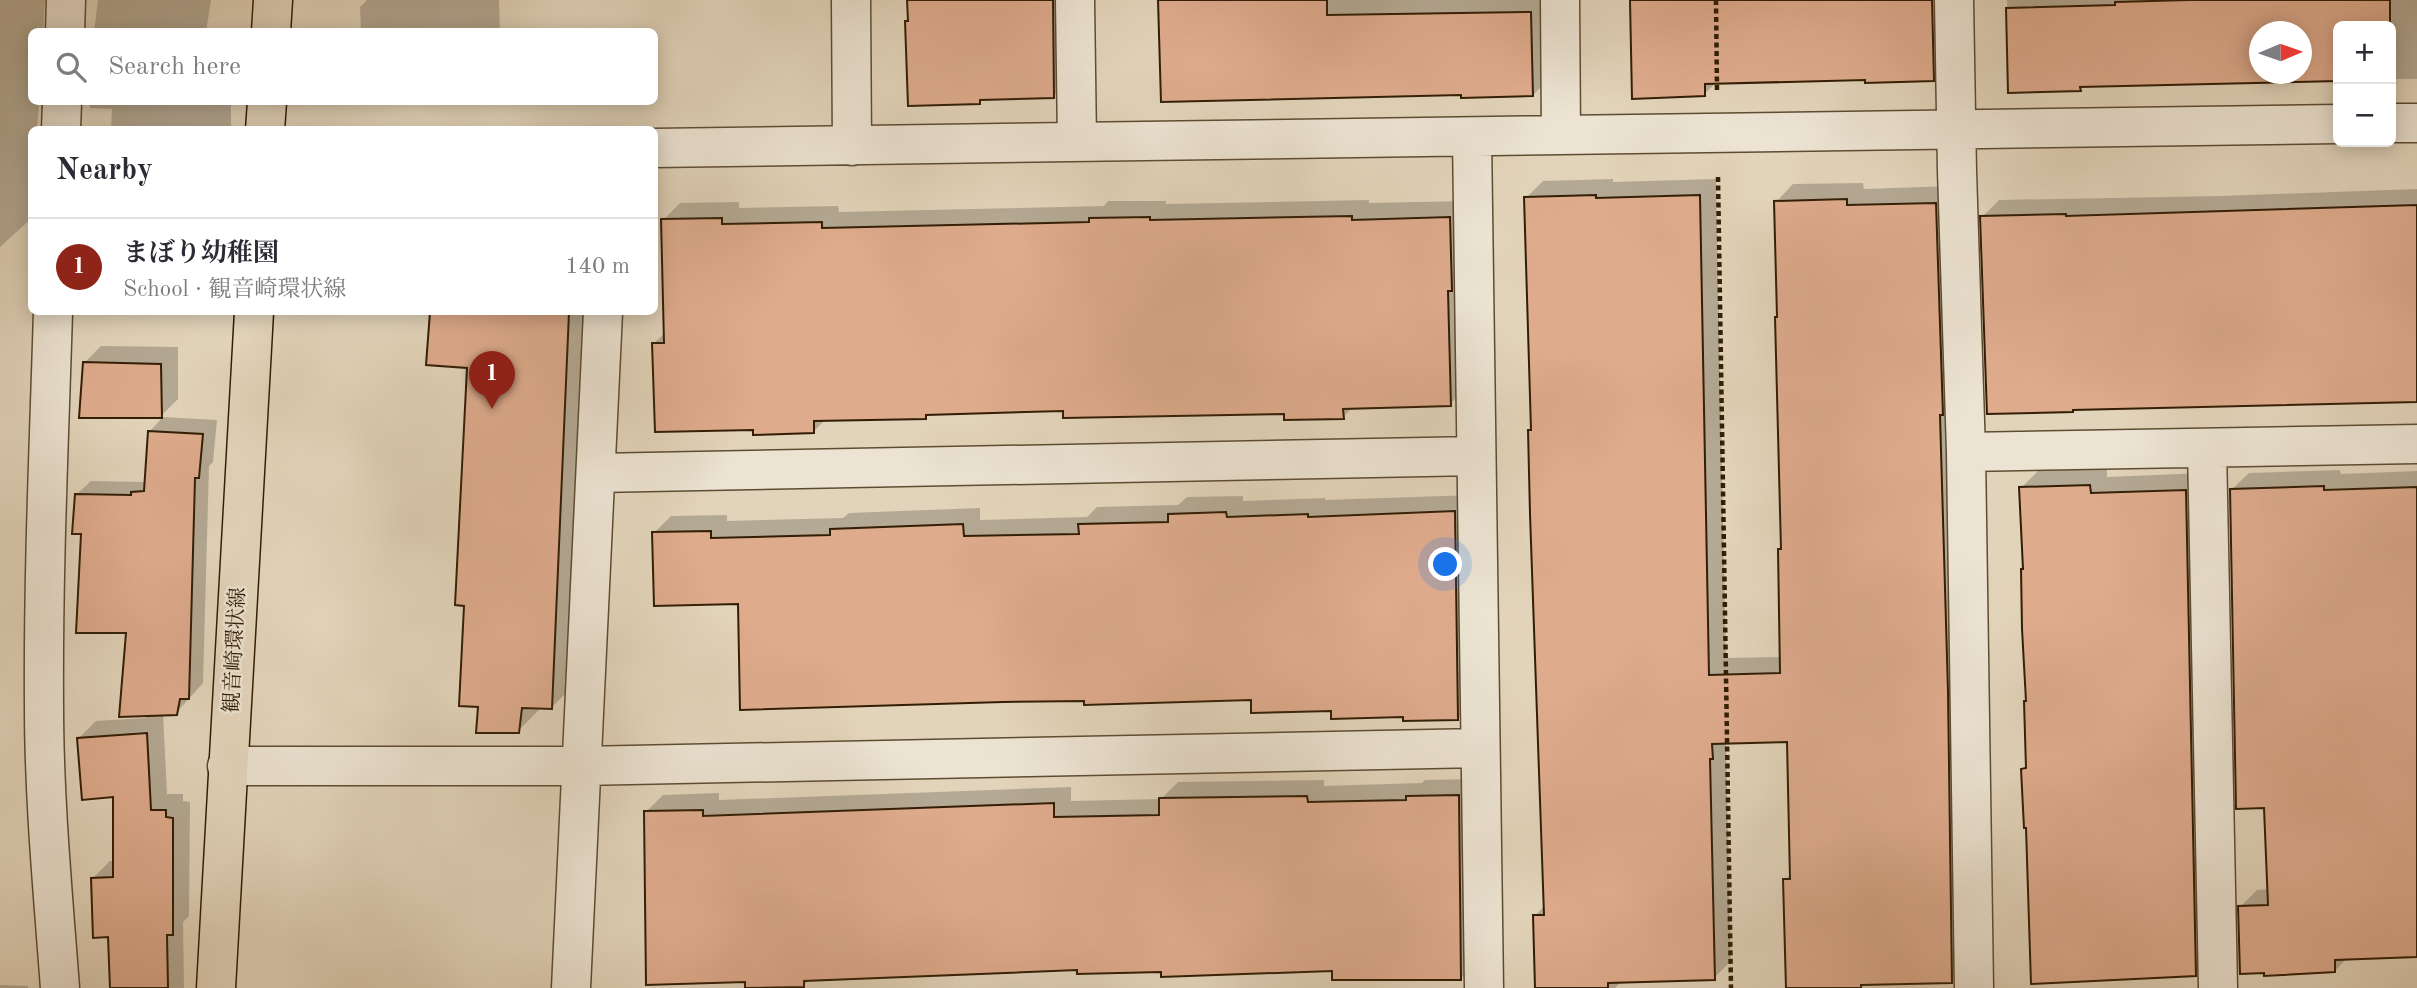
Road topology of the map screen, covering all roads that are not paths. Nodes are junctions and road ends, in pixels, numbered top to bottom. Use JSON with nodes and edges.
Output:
{"nodes":[{"id":1,"x":66,"y":0,"type":"edge"},
{"id":2,"x":273,"y":0,"type":"edge"},
{"id":3,"x":851,"y":0,"type":"edge"},
{"id":4,"x":1075,"y":0,"type":"edge"},
{"id":5,"x":1560,"y":0,"type":"edge"},
{"id":6,"x":1954,"y":0,"type":"edge"},
{"id":7,"x":65,"y":28,"type":"edge"},
{"id":8,"x":271,"y":28,"type":"edge"},
{"id":9,"x":62,"y":105,"type":"edge"},
{"id":10,"x":267,"y":105,"type":"edge"},
{"id":11,"x":2396,"y":123,"type":"edge"},
{"id":12,"x":2417,"y":123,"type":"edge"},
{"id":13,"x":2333,"y":124,"type":"edge"},
{"id":14,"x":61,"y":126,"type":"edge"},
{"id":15,"x":265,"y":126,"type":"edge"},
{"id":16,"x":1956,"y":130,"type":"junction"},
{"id":17,"x":1561,"y":135,"type":"junction"},
{"id":18,"x":1472,"y":137,"type":"junction"},
{"id":19,"x":1077,"y":142,"type":"junction"},
{"id":20,"x":852,"y":146,"type":"junction"},
{"id":21,"x":658,"y":148,"type":"edge"},
{"id":22,"x":53,"y":315,"type":"edge"},
{"id":23,"x":254,"y":315,"type":"edge"},
{"id":24,"x":603,"y":315,"type":"edge"},
{"id":25,"x":2417,"y":444,"type":"edge"},
{"id":26,"x":2207,"y":448,"type":"junction"},
{"id":27,"x":1966,"y":452,"type":"junction"},
{"id":28,"x":1476,"y":456,"type":"junction"},
{"id":29,"x":596,"y":473,"type":"junction"},
{"id":30,"x":1480,"y":748,"type":"junction"},
{"id":31,"x":227,"y":766,"type":"junction"},
{"id":32,"x":581,"y":766,"type":"junction"},
{"id":33,"x":60,"y":988,"type":"edge"},
{"id":34,"x":216,"y":988,"type":"edge"},
{"id":35,"x":571,"y":988,"type":"edge"},
{"id":36,"x":1484,"y":988,"type":"edge"},
{"id":37,"x":1974,"y":988,"type":"edge"},
{"id":38,"x":2218,"y":988,"type":"edge"}],
"edges":[{"from":1,"to":7,"type":"street"},
{"from":2,"to":8,"type":"main road"},
{"from":3,"to":20,"type":"street"},
{"from":4,"to":19,"type":"street"},
{"from":5,"to":17,"type":"street"},
{"from":6,"to":16,"type":"street"},
{"from":9,"to":14,"type":"street"},
{"from":10,"to":15,"type":"main road"},
{"from":11,"to":12,"type":"street"},
{"from":13,"to":16,"type":"street"},
{"from":16,"to":17,"type":"street"},
{"from":16,"to":27,"type":"street"},
{"from":17,"to":18,"type":"street"},
{"from":18,"to":19,"type":"street"},
{"from":18,"to":28,"type":"street"},
{"from":19,"to":20,"type":"street"},
{"from":20,"to":21,"type":"street"},
{"from":22,"to":33,"type":"street"},
{"from":23,"to":31,"type":"main road","name":"観音崎環状線"},
{"from":24,"to":29,"type":"street"},
{"from":25,"to":26,"type":"street"},
{"from":26,"to":27,"type":"street"},
{"from":26,"to":38,"type":"street"},
{"from":27,"to":37,"type":"street"},
{"from":28,"to":29,"type":"street"},
{"from":28,"to":30,"type":"street"},
{"from":29,"to":32,"type":"street"},
{"from":30,"to":32,"type":"street"},
{"from":30,"to":36,"type":"street"},
{"from":31,"to":32,"type":"street"},
{"from":31,"to":34,"type":"main road","name":"観音崎環状線"},
{"from":32,"to":35,"type":"street"}]}
